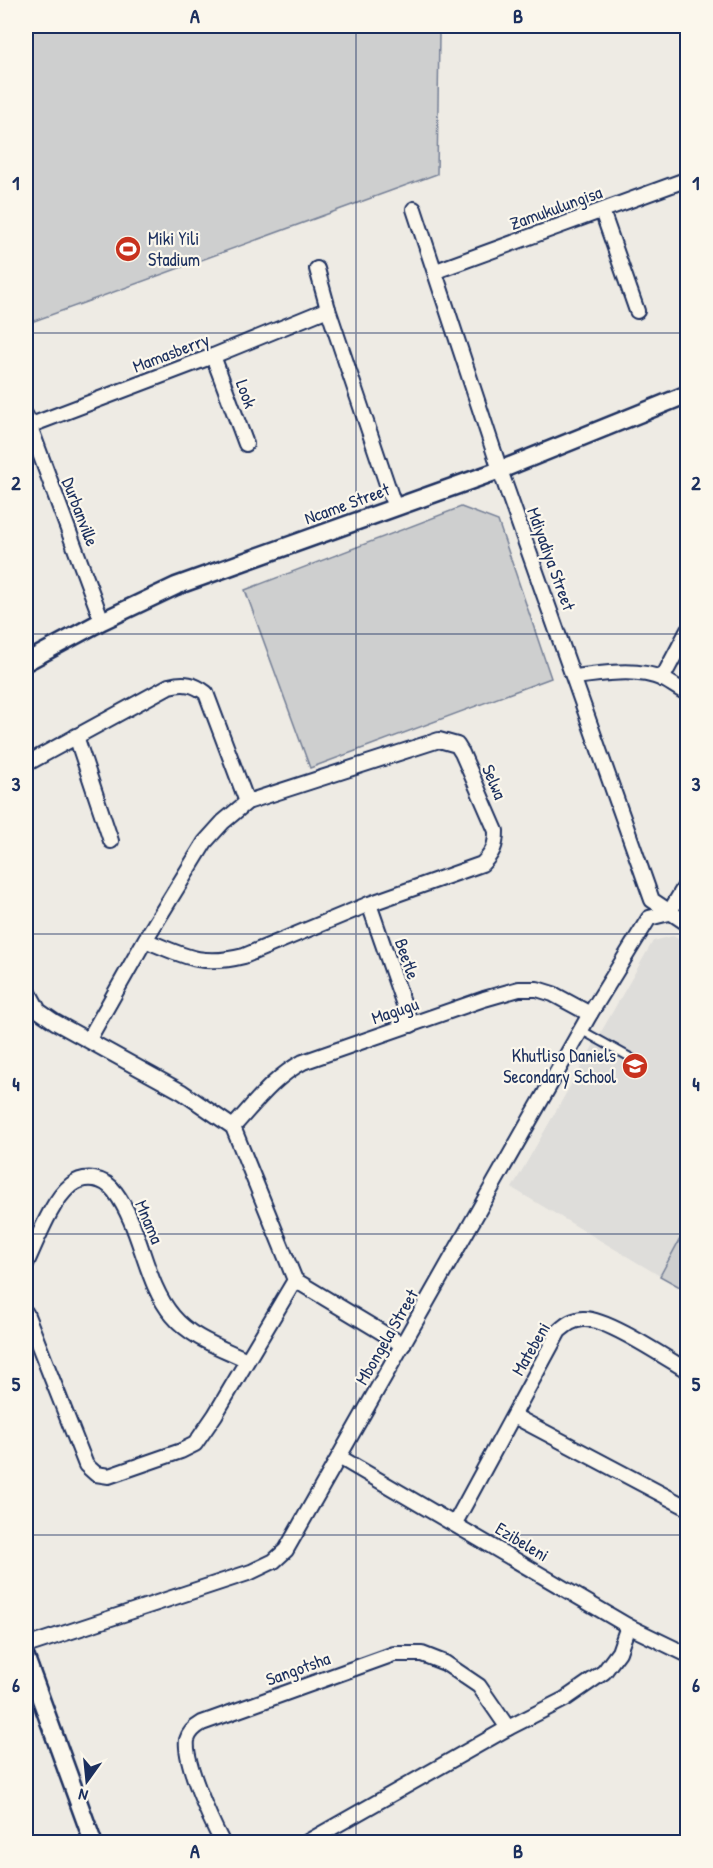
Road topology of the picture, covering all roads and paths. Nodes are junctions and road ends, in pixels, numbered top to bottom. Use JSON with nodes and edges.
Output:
{"nodes":[{"id":1,"x":687,"y":179,"type":"edge"},
{"id":2,"x":414,"y":208,"type":"dead end"},
{"id":3,"x":602,"y":211,"type":"junction"},
{"id":4,"x":317,"y":269,"type":"dead end"},
{"id":5,"x":436,"y":271,"type":"junction"},
{"id":6,"x":328,"y":309,"type":"junction"},
{"id":7,"x":637,"y":311,"type":"dead end"},
{"id":8,"x":213,"y":356,"type":"junction"},
{"id":9,"x":687,"y":394,"type":"edge"},
{"id":10,"x":26,"y":423,"type":"edge"},
{"id":11,"x":246,"y":444,"type":"dead end"},
{"id":12,"x":500,"y":470,"type":"junction"},
{"id":13,"x":395,"y":508,"type":"junction"},
{"id":14,"x":102,"y":621,"type":"junction"},
{"id":15,"x":687,"y":630,"type":"edge"},
{"id":16,"x":26,"y":662,"type":"edge"},
{"id":17,"x":574,"y":677,"type":"junction"},
{"id":18,"x":662,"y":679,"type":"junction"},
{"id":19,"x":687,"y":694,"type":"edge"},
{"id":20,"x":76,"y":736,"type":"junction"},
{"id":21,"x":26,"y":764,"type":"edge"},
{"id":22,"x":247,"y":802,"type":"junction"},
{"id":23,"x":111,"y":841,"type":"dead end"},
{"id":24,"x":687,"y":881,"type":"edge"},
{"id":25,"x":369,"y":904,"type":"junction"},
{"id":26,"x":669,"y":913,"type":"junction"},
{"id":27,"x":687,"y":924,"type":"edge"},
{"id":28,"x":145,"y":940,"type":"junction"},
{"id":29,"x":26,"y":987,"type":"edge"},
{"id":30,"x":590,"y":1014,"type":"junction"},
{"id":31,"x":411,"y":1025,"type":"junction"},
{"id":32,"x":581,"y":1030,"type":"junction"},
{"id":33,"x":89,"y":1040,"type":"junction"},
{"id":34,"x":633,"y":1059,"type":"dead end"},
{"id":35,"x":233,"y":1127,"type":"junction"},
{"id":36,"x":26,"y":1264,"type":"edge"},
{"id":37,"x":295,"y":1280,"type":"junction"},
{"id":38,"x":26,"y":1313,"type":"edge"},
{"id":39,"x":403,"y":1345,"type":"junction"},
{"id":40,"x":247,"y":1360,"type":"junction"},
{"id":41,"x":687,"y":1371,"type":"edge"},
{"id":42,"x":514,"y":1416,"type":"junction"},
{"id":43,"x":339,"y":1456,"type":"junction"},
{"id":44,"x":687,"y":1508,"type":"edge"},
{"id":45,"x":455,"y":1523,"type":"junction"},
{"id":46,"x":628,"y":1626,"type":"junction"},
{"id":47,"x":26,"y":1646,"type":"edge"},
{"id":48,"x":687,"y":1655,"type":"edge"},
{"id":49,"x":26,"y":1658,"type":"edge"},
{"id":50,"x":508,"y":1728,"type":"junction"},
{"id":51,"x":93,"y":1842,"type":"edge"},
{"id":52,"x":222,"y":1842,"type":"edge"},
{"id":53,"x":307,"y":1842,"type":"edge"}],
"edges":[{"from":1,"to":3,"type":"street","name":"Zamukulungisa"},
{"from":2,"to":5,"type":"street","name":"Mdiyadiya Street"},
{"from":3,"to":5,"type":"street","name":"Zamukulungisa"},
{"from":3,"to":7,"type":"street"},
{"from":4,"to":6,"type":"street"},
{"from":5,"to":12,"type":"street","name":"Mdiyadiya Street"},
{"from":6,"to":8,"type":"street","name":"Mamasberry"},
{"from":6,"to":13,"type":"street"},
{"from":8,"to":10,"type":"street","name":"Mamasberry"},
{"from":8,"to":11,"type":"street","name":"Look"},
{"from":9,"to":12,"type":"street","name":"Ncame Street"},
{"from":10,"to":14,"type":"street","name":"Durbanville"},
{"from":12,"to":13,"type":"street","name":"Ncame Street"},
{"from":12,"to":17,"type":"street","name":"Mdiyadiya Street"},
{"from":13,"to":14,"type":"street","name":"Ncame Street"},
{"from":14,"to":16,"type":"street","name":"Ncame Street"},
{"from":15,"to":18,"type":"street"},
{"from":17,"to":18,"type":"street"},
{"from":17,"to":26,"type":"street","name":"Mdiyadiya Street"},
{"from":18,"to":19,"type":"street"},
{"from":20,"to":21,"type":"street"},
{"from":20,"to":22,"type":"street"},
{"from":20,"to":23,"type":"street"},
{"from":22,"to":25,"type":"street","name":"Selwa"},
{"from":22,"to":28,"type":"street","name":"Selwa"},
{"from":24,"to":26,"type":"street"},
{"from":25,"to":28,"type":"street","name":"Selwa"},
{"from":25,"to":31,"type":"street","name":"Beetle"},
{"from":26,"to":27,"type":"street","name":"Mdiyadiya Street"},
{"from":26,"to":30,"type":"street","name":"Mbongela Street"},
{"from":28,"to":33,"type":"street","name":"Selwa"},
{"from":29,"to":33,"type":"street"},
{"from":30,"to":31,"type":"street","name":"Magugu"},
{"from":30,"to":32,"type":"street","name":"Mbongela Street"},
{"from":31,"to":35,"type":"street","name":"Magugu"},
{"from":32,"to":34,"type":"lane"},
{"from":32,"to":39,"type":"street","name":"Mbongela Street"},
{"from":33,"to":35,"type":"street"},
{"from":35,"to":37,"type":"street"},
{"from":36,"to":40,"type":"street","name":"Mnama"},
{"from":37,"to":39,"type":"street"},
{"from":37,"to":40,"type":"street"},
{"from":38,"to":40,"type":"street"},
{"from":39,"to":43,"type":"street","name":"Mbongela Street"},
{"from":41,"to":42,"type":"street","name":"Matebeni"},
{"from":42,"to":44,"type":"street"},
{"from":42,"to":45,"type":"street","name":"Matebeni"},
{"from":43,"to":45,"type":"street","name":"Ezibeleni"},
{"from":43,"to":47,"type":"street","name":"Mbongela Street"},
{"from":45,"to":46,"type":"street","name":"Ezibeleni"},
{"from":46,"to":48,"type":"street","name":"Ezibeleni"},
{"from":46,"to":50,"type":"street"},
{"from":49,"to":51,"type":"street"},
{"from":50,"to":52,"type":"street","name":"Sangotsha"},
{"from":50,"to":53,"type":"street"}]}
